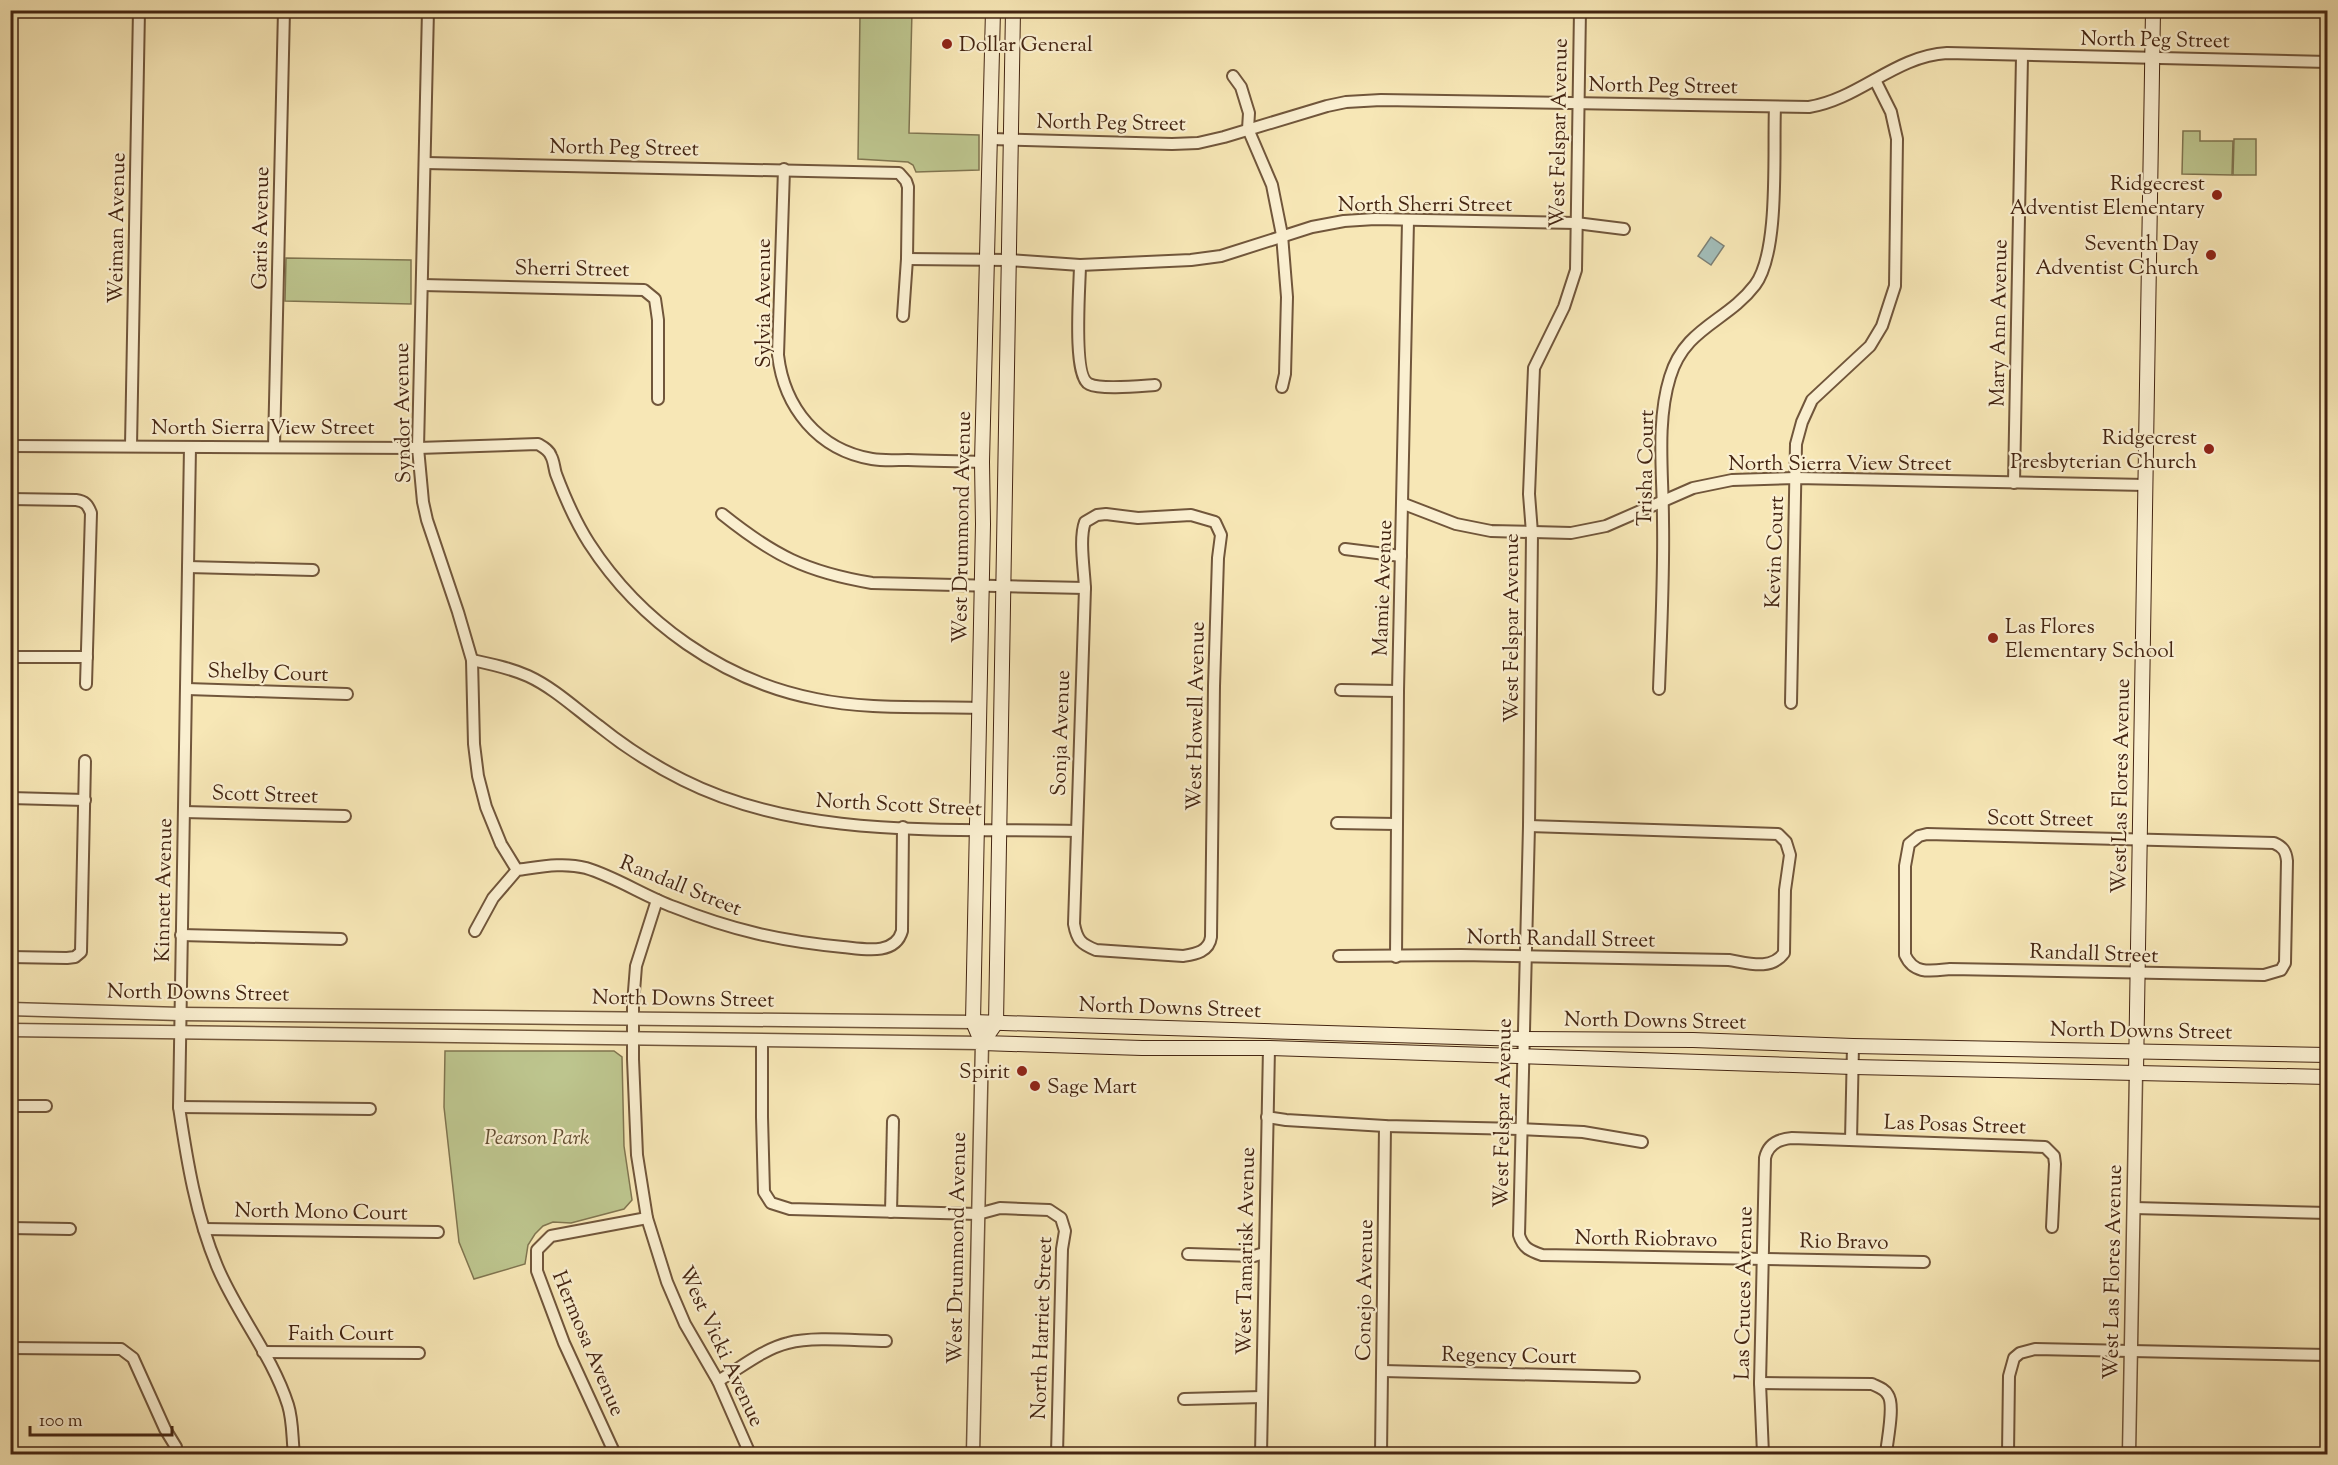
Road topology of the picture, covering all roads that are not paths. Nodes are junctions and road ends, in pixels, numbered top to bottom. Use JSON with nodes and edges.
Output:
{"nodes":[{"id":1,"x":139,"y":10,"type":"edge"},
{"id":2,"x":284,"y":10,"type":"edge"},
{"id":3,"x":428,"y":10,"type":"edge"},
{"id":4,"x":993,"y":10,"type":"edge"},
{"id":5,"x":1013,"y":10,"type":"edge"},
{"id":6,"x":1580,"y":10,"type":"edge"},
{"id":7,"x":2153,"y":10,"type":"edge"},
{"id":8,"x":2022,"y":56,"type":"junction"},
{"id":9,"x":2152,"y":57,"type":"junction"},
{"id":10,"x":2328,"y":62,"type":"edge"},
{"id":11,"x":1233,"y":76,"type":"dead end"},
{"id":12,"x":1875,"y":80,"type":"junction"},
{"id":13,"x":1578,"y":102,"type":"junction"},
{"id":14,"x":1775,"y":107,"type":"junction"},
{"id":15,"x":1248,"y":129,"type":"junction"},
{"id":16,"x":991,"y":139,"type":"junction"},
{"id":17,"x":1011,"y":139,"type":"junction"},
{"id":18,"x":425,"y":163,"type":"junction"},
{"id":19,"x":784,"y":170,"type":"junction"},
{"id":20,"x":1408,"y":221,"type":"junction"},
{"id":21,"x":1576,"y":223,"type":"junction"},
{"id":22,"x":1624,"y":229,"type":"dead end"},
{"id":23,"x":1282,"y":235,"type":"junction"},
{"id":24,"x":908,"y":259,"type":"junction"},
{"id":25,"x":988,"y":260,"type":"junction"},
{"id":26,"x":1009,"y":260,"type":"junction"},
{"id":27,"x":1080,"y":264,"type":"junction"},
{"id":28,"x":422,"y":285,"type":"junction"},
{"id":29,"x":903,"y":316,"type":"dead end"},
{"id":30,"x":1155,"y":385,"type":"dead end"},
{"id":31,"x":1282,"y":387,"type":"dead end"},
{"id":32,"x":658,"y":399,"type":"dead end"},
{"id":33,"x":10,"y":446,"type":"edge"},
{"id":34,"x":131,"y":446,"type":"junction"},
{"id":35,"x":274,"y":446,"type":"junction"},
{"id":36,"x":190,"y":447,"type":"junction"},
{"id":37,"x":418,"y":448,"type":"junction"},
{"id":38,"x":982,"y":462,"type":"junction"},
{"id":39,"x":1796,"y":478,"type":"junction"},
{"id":40,"x":2014,"y":483,"type":"junction"},
{"id":41,"x":2146,"y":486,"type":"junction"},
{"id":42,"x":10,"y":499,"type":"edge"},
{"id":43,"x":1663,"y":499,"type":"junction"},
{"id":44,"x":1404,"y":504,"type":"junction"},
{"id":45,"x":722,"y":514,"type":"dead end"},
{"id":46,"x":1210,"y":520,"type":"joint"},
{"id":47,"x":1532,"y":533,"type":"junction"},
{"id":48,"x":1345,"y":549,"type":"dead end"},
{"id":49,"x":1401,"y":556,"type":"junction"},
{"id":50,"x":188,"y":567,"type":"junction"},
{"id":51,"x":313,"y":570,"type":"dead end"},
{"id":52,"x":982,"y":586,"type":"junction"},
{"id":53,"x":1003,"y":587,"type":"junction"},
{"id":54,"x":1084,"y":588,"type":"junction"},
{"id":55,"x":10,"y":657,"type":"edge"},
{"id":56,"x":87,"y":657,"type":"junction"},
{"id":57,"x":472,"y":660,"type":"junction"},
{"id":58,"x":86,"y":684,"type":"dead end"},
{"id":59,"x":187,"y":689,"type":"junction"},
{"id":60,"x":1659,"y":689,"type":"dead end"},
{"id":61,"x":1341,"y":690,"type":"dead end"},
{"id":62,"x":1398,"y":692,"type":"junction"},
{"id":63,"x":347,"y":694,"type":"dead end"},
{"id":64,"x":1791,"y":703,"type":"dead end"},
{"id":65,"x":979,"y":708,"type":"junction"},
{"id":66,"x":86,"y":761,"type":"dead end"},
{"id":67,"x":10,"y":798,"type":"edge"},
{"id":68,"x":85,"y":800,"type":"junction"},
{"id":69,"x":184,"y":812,"type":"junction"},
{"id":70,"x":345,"y":816,"type":"dead end"},
{"id":71,"x":1337,"y":823,"type":"dead end"},
{"id":72,"x":1396,"y":824,"type":"junction"},
{"id":73,"x":1529,"y":826,"type":"junction"},
{"id":74,"x":903,"y":827,"type":"junction"},
{"id":75,"x":977,"y":829,"type":"junction"},
{"id":76,"x":998,"y":829,"type":"junction"},
{"id":77,"x":1077,"y":831,"type":"junction"},
{"id":78,"x":2140,"y":841,"type":"junction"},
{"id":79,"x":517,"y":870,"type":"junction"},
{"id":80,"x":657,"y":900,"type":"junction"},
{"id":81,"x":476,"y":931,"type":"dead end"},
{"id":82,"x":181,"y":935,"type":"junction"},
{"id":83,"x":341,"y":939,"type":"dead end"},
{"id":84,"x":1080,"y":941,"type":"joint"},
{"id":85,"x":1339,"y":956,"type":"dead end"},
{"id":86,"x":10,"y":957,"type":"edge"},
{"id":87,"x":1396,"y":957,"type":"junction"},
{"id":88,"x":1526,"y":957,"type":"junction"},
{"id":89,"x":1908,"y":962,"type":"joint"},
{"id":90,"x":2281,"y":970,"type":"joint"},
{"id":91,"x":2138,"y":973,"type":"junction"},
{"id":92,"x":10,"y":1009,"type":"edge"},
{"id":93,"x":180,"y":1014,"type":"junction"},
{"id":94,"x":633,"y":1019,"type":"junction"},
{"id":95,"x":973,"y":1022,"type":"junction"},
{"id":96,"x":996,"y":1023,"type":"junction"},
{"id":97,"x":10,"y":1030,"type":"edge"},
{"id":98,"x":179,"y":1034,"type":"junction"},
{"id":99,"x":633,"y":1038,"type":"junction"},
{"id":100,"x":1523,"y":1039,"type":"junction"},
{"id":101,"x":762,"y":1041,"type":"junction"},
{"id":102,"x":982,"y":1043,"type":"junction"},
{"id":103,"x":1853,"y":1046,"type":"junction"},
{"id":104,"x":1269,"y":1048,"type":"junction"},
{"id":105,"x":2137,"y":1051,"type":"junction"},
{"id":106,"x":2328,"y":1055,"type":"edge"},
{"id":107,"x":1523,"y":1056,"type":"junction"},
{"id":108,"x":1853,"y":1067,"type":"junction"},
{"id":109,"x":2136,"y":1073,"type":"junction"},
{"id":110,"x":2328,"y":1077,"type":"edge"},
{"id":111,"x":10,"y":1106,"type":"edge"},
{"id":112,"x":46,"y":1106,"type":"dead end"},
{"id":113,"x":179,"y":1107,"type":"junction"},
{"id":114,"x":370,"y":1109,"type":"dead end"},
{"id":115,"x":1267,"y":1117,"type":"junction"},
{"id":116,"x":893,"y":1120,"type":"dead end"},
{"id":117,"x":1385,"y":1126,"type":"junction"},
{"id":118,"x":1521,"y":1128,"type":"junction"},
{"id":119,"x":1780,"y":1140,"type":"joint"},
{"id":120,"x":1851,"y":1140,"type":"junction"},
{"id":121,"x":1642,"y":1142,"type":"dead end"},
{"id":122,"x":2134,"y":1208,"type":"junction"},
{"id":123,"x":891,"y":1212,"type":"junction"},
{"id":124,"x":2328,"y":1213,"type":"edge"},
{"id":125,"x":978,"y":1214,"type":"junction"},
{"id":126,"x":647,"y":1218,"type":"junction"},
{"id":127,"x":2052,"y":1227,"type":"dead end"},
{"id":128,"x":10,"y":1228,"type":"edge"},
{"id":129,"x":70,"y":1229,"type":"dead end"},
{"id":130,"x":204,"y":1230,"type":"junction"},
{"id":131,"x":438,"y":1232,"type":"dead end"},
{"id":132,"x":1530,"y":1251,"type":"joint"},
{"id":133,"x":1264,"y":1253,"type":"junction"},
{"id":134,"x":1188,"y":1254,"type":"dead end"},
{"id":135,"x":1763,"y":1259,"type":"junction"},
{"id":136,"x":1923,"y":1262,"type":"dead end"},
{"id":137,"x":886,"y":1341,"type":"dead end"},
{"id":138,"x":10,"y":1348,"type":"edge"},
{"id":139,"x":263,"y":1352,"type":"junction"},
{"id":140,"x":2132,"y":1352,"type":"junction"},
{"id":141,"x":418,"y":1353,"type":"dead end"},
{"id":142,"x":2328,"y":1355,"type":"edge"},
{"id":143,"x":1383,"y":1371,"type":"junction"},
{"id":144,"x":1634,"y":1377,"type":"dead end"},
{"id":145,"x":718,"y":1381,"type":"junction"},
{"id":146,"x":1760,"y":1383,"type":"junction"},
{"id":147,"x":1262,"y":1398,"type":"junction"},
{"id":148,"x":1184,"y":1399,"type":"dead end"},
{"id":149,"x":177,"y":1455,"type":"edge"},
{"id":150,"x":294,"y":1455,"type":"edge"},
{"id":151,"x":615,"y":1455,"type":"edge"},
{"id":152,"x":750,"y":1455,"type":"edge"},
{"id":153,"x":973,"y":1455,"type":"edge"},
{"id":154,"x":1057,"y":1455,"type":"edge"},
{"id":155,"x":1261,"y":1455,"type":"edge"},
{"id":156,"x":1381,"y":1455,"type":"edge"},
{"id":157,"x":1763,"y":1455,"type":"edge"},
{"id":158,"x":1886,"y":1455,"type":"edge"},
{"id":159,"x":2008,"y":1455,"type":"edge"},
{"id":160,"x":2129,"y":1455,"type":"edge"}],
"edges":[{"from":1,"to":34,"type":"street","name":"Weiman Avenue"},
{"from":2,"to":35,"type":"street","name":"Garis Avenue"},
{"from":3,"to":18,"type":"street","name":"Syndor Avenue"},
{"from":4,"to":16,"type":"main road","name":"West Drummond Avenue"},
{"from":5,"to":17,"type":"main road"},
{"from":6,"to":13,"type":"street","name":"West Felspar Avenue"},
{"from":7,"to":9,"type":"main road","name":"West Las Flores Avenue"},
{"from":8,"to":9,"type":"street","name":"North Peg Street"},
{"from":8,"to":12,"type":"street","name":"North Peg Street"},
{"from":8,"to":40,"type":"street","name":"Mary Ann Avenue"},
{"from":9,"to":10,"type":"street","name":"North Peg Street"},
{"from":9,"to":41,"type":"main road","name":"West Las Flores Avenue"},
{"from":11,"to":15,"type":"street"},
{"from":12,"to":14,"type":"street","name":"North Peg Street"},
{"from":12,"to":39,"type":"street","name":"Kevin Court"},
{"from":13,"to":14,"type":"street","name":"North Peg Street"},
{"from":13,"to":15,"type":"street","name":"North Peg Street"},
{"from":13,"to":21,"type":"street","name":"West Felspar Avenue"},
{"from":14,"to":43,"type":"street","name":"Trisha Court"},
{"from":15,"to":17,"type":"street","name":"North Peg Street"},
{"from":15,"to":23,"type":"street"},
{"from":16,"to":17,"type":"street","name":"North Peg Street"},
{"from":16,"to":25,"type":"main road","name":"West Drummond Avenue"},
{"from":17,"to":26,"type":"main road"},
{"from":18,"to":19,"type":"street","name":"North Peg Street"},
{"from":18,"to":28,"type":"street","name":"Syndor Avenue"},
{"from":19,"to":24,"type":"street","name":"North Peg Street"},
{"from":19,"to":38,"type":"street","name":"Sylvia Avenue"},
{"from":20,"to":21,"type":"street","name":"North Sherri Street"},
{"from":20,"to":23,"type":"street","name":"North Sherri Street"},
{"from":20,"to":44,"type":"street","name":"Mamie Avenue"},
{"from":21,"to":22,"type":"street","name":"North Sherri Street"},
{"from":21,"to":47,"type":"street","name":"West Felspar Avenue"},
{"from":23,"to":27,"type":"street","name":"North Sherri Street"},
{"from":23,"to":31,"type":"street"},
{"from":24,"to":25,"type":"street","name":"North Sherri Street"},
{"from":24,"to":29,"type":"street"},
{"from":25,"to":26,"type":"street","name":"North Sherri Street"},
{"from":25,"to":38,"type":"main road","name":"West Drummond Avenue"},
{"from":26,"to":27,"type":"street","name":"North Sherri Street"},
{"from":26,"to":53,"type":"main road","name":"West Drummond Avenue"},
{"from":27,"to":30,"type":"street"},
{"from":28,"to":32,"type":"street","name":"Sherri Street"},
{"from":28,"to":37,"type":"street","name":"Syndor Avenue"},
{"from":33,"to":34,"type":"street","name":"North Sierra View Street"},
{"from":34,"to":36,"type":"street","name":"North Sierra View Street"},
{"from":35,"to":36,"type":"street","name":"North Sierra View Street"},
{"from":35,"to":37,"type":"street","name":"North Sierra View Street"},
{"from":36,"to":50,"type":"street","name":"Kinnett Avenue"},
{"from":37,"to":57,"type":"street","name":"Syndor Avenue"},
{"from":37,"to":65,"type":"street","name":"North Sierra View Street"},
{"from":38,"to":52,"type":"main road","name":"West Drummond Avenue"},
{"from":39,"to":40,"type":"street","name":"North Sierra View Street"},
{"from":39,"to":43,"type":"street","name":"North Sierra View Street"},
{"from":39,"to":64,"type":"street","name":"Kevin Court"},
{"from":40,"to":41,"type":"street","name":"North Sierra View Street"},
{"from":41,"to":78,"type":"main road","name":"West Las Flores Avenue"},
{"from":42,"to":56,"type":"street"},
{"from":43,"to":47,"type":"street","name":"North Sierra View Street"},
{"from":43,"to":60,"type":"street","name":"Trisha Court"},
{"from":44,"to":47,"type":"street","name":"North Sierra View Street"},
{"from":44,"to":49,"type":"street","name":"Mamie Avenue"},
{"from":45,"to":52,"type":"street"},
{"from":46,"to":54,"type":"street","name":"Sonja Avenue"},
{"from":46,"to":84,"type":"street","name":"West Howell Avenue"},
{"from":47,"to":73,"type":"street","name":"West Felspar Avenue"},
{"from":48,"to":49,"type":"street"},
{"from":49,"to":62,"type":"street","name":"Mamie Avenue"},
{"from":50,"to":51,"type":"street"},
{"from":50,"to":59,"type":"street","name":"Kinnett Avenue"},
{"from":52,"to":53,"type":"street"},
{"from":52,"to":65,"type":"main road","name":"West Drummond Avenue"},
{"from":53,"to":54,"type":"street"},
{"from":53,"to":76,"type":"main road","name":"West Drummond Avenue"},
{"from":54,"to":77,"type":"street","name":"Sonja Avenue"},
{"from":55,"to":56,"type":"street"},
{"from":56,"to":58,"type":"street"},
{"from":57,"to":74,"type":"street","name":"North Scott Street"},
{"from":57,"to":79,"type":"street","name":"Syndor Avenue"},
{"from":59,"to":63,"type":"street","name":"Shelby Court"},
{"from":59,"to":69,"type":"street","name":"Kinnett Avenue"},
{"from":61,"to":62,"type":"street"},
{"from":62,"to":72,"type":"street","name":"Mamie Avenue"},
{"from":65,"to":75,"type":"main road","name":"West Drummond Avenue"},
{"from":66,"to":68,"type":"street"},
{"from":67,"to":68,"type":"street"},
{"from":68,"to":86,"type":"street"},
{"from":69,"to":70,"type":"street","name":"Scott Street"},
{"from":69,"to":82,"type":"street","name":"Kinnett Avenue"},
{"from":71,"to":72,"type":"street"},
{"from":72,"to":87,"type":"street","name":"Mamie Avenue"},
{"from":73,"to":88,"type":"street","name":"West Felspar Avenue"},
{"from":73,"to":88,"type":"street","name":"North Randall Street"},
{"from":74,"to":75,"type":"street","name":"North Scott Street"},
{"from":74,"to":80,"type":"street","name":"Randall Street"},
{"from":75,"to":76,"type":"street","name":"North Scott Street"},
{"from":75,"to":95,"type":"main road","name":"West Drummond Avenue"},
{"from":76,"to":77,"type":"street","name":"North Scott Street"},
{"from":76,"to":96,"type":"main road","name":"West Drummond Avenue"},
{"from":77,"to":84,"type":"street","name":"Sonja Avenue"},
{"from":78,"to":89,"type":"street","name":"Scott Street"},
{"from":78,"to":90,"type":"street","name":"Scott Street"},
{"from":78,"to":91,"type":"main road","name":"West Las Flores Avenue"},
{"from":79,"to":80,"type":"street","name":"Randall Street"},
{"from":79,"to":81,"type":"street"},
{"from":80,"to":94,"type":"street","name":"West Vicki Avenue"},
{"from":82,"to":83,"type":"street"},
{"from":82,"to":93,"type":"street","name":"Kinnett Avenue"},
{"from":85,"to":87,"type":"street","name":"North Randall Street"},
{"from":87,"to":88,"type":"street","name":"North Randall Street"},
{"from":88,"to":100,"type":"street","name":"West Felspar Avenue"},
{"from":89,"to":91,"type":"street","name":"Randall Street"},
{"from":90,"to":91,"type":"street","name":"Randall Street"},
{"from":91,"to":105,"type":"main road","name":"West Las Flores Avenue"},
{"from":92,"to":93,"type":"street","name":"North Downs Street"},
{"from":93,"to":94,"type":"street","name":"North Downs Street"},
{"from":93,"to":98,"type":"street","name":"Kinnett Avenue"},
{"from":94,"to":95,"type":"street","name":"North Downs Street"},
{"from":94,"to":99,"type":"street","name":"West Vicki Avenue"},
{"from":95,"to":96,"type":"main road","name":"North Downs Street"},
{"from":95,"to":102,"type":"main road","name":"West Drummond Avenue"},
{"from":96,"to":100,"type":"main road","name":"North Downs Street"},
{"from":96,"to":102,"type":"main road"},
{"from":97,"to":98,"type":"street","name":"North Downs Street"},
{"from":98,"to":99,"type":"street","name":"North Downs Street"},
{"from":98,"to":113,"type":"street","name":"Kinnett Avenue"},
{"from":99,"to":101,"type":"street","name":"North Downs Street"},
{"from":99,"to":126,"type":"street","name":"West Vicki Avenue"},
{"from":100,"to":103,"type":"main road","name":"North Downs Street"},
{"from":100,"to":107,"type":"street","name":"West Felspar Avenue"},
{"from":101,"to":102,"type":"street","name":"North Downs Street"},
{"from":101,"to":123,"type":"street"},
{"from":102,"to":104,"type":"main road","name":"North Downs Street"},
{"from":102,"to":125,"type":"street","name":"West Drummond Avenue"},
{"from":103,"to":105,"type":"main road","name":"North Downs Street"},
{"from":103,"to":108,"type":"street"},
{"from":104,"to":107,"type":"main road","name":"North Downs Street"},
{"from":104,"to":115,"type":"street","name":"West Tamarisk Avenue"},
{"from":105,"to":106,"type":"main road","name":"North Downs Street"},
{"from":105,"to":109,"type":"main road","name":"West Las Flores Avenue"},
{"from":107,"to":108,"type":"main road","name":"North Downs Street"},
{"from":107,"to":118,"type":"street","name":"West Felspar Avenue"},
{"from":108,"to":109,"type":"main road","name":"North Downs Street"},
{"from":108,"to":120,"type":"street"},
{"from":109,"to":110,"type":"main road","name":"North Downs Street"},
{"from":109,"to":122,"type":"street","name":"West Las Flores Avenue"},
{"from":111,"to":112,"type":"street"},
{"from":113,"to":114,"type":"street"},
{"from":113,"to":130,"type":"street","name":"Kinnett Avenue"},
{"from":115,"to":117,"type":"street"},
{"from":115,"to":133,"type":"street","name":"West Tamarisk Avenue"},
{"from":116,"to":123,"type":"street"},
{"from":117,"to":118,"type":"street"},
{"from":117,"to":143,"type":"street","name":"Conejo Avenue"},
{"from":118,"to":121,"type":"street"},
{"from":118,"to":132,"type":"street","name":"West Felspar Avenue"},
{"from":119,"to":120,"type":"street","name":"Las Posas Street"},
{"from":119,"to":135,"type":"street","name":"Las Cruces Avenue"},
{"from":120,"to":127,"type":"street","name":"Las Posas Street"},
{"from":122,"to":124,"type":"street"},
{"from":122,"to":140,"type":"street","name":"West Las Flores Avenue"},
{"from":123,"to":125,"type":"street"},
{"from":125,"to":153,"type":"street","name":"West Drummond Avenue"},
{"from":125,"to":154,"type":"street","name":"North Harriet Street"},
{"from":126,"to":145,"type":"street","name":"West Vicki Avenue"},
{"from":126,"to":151,"type":"street","name":"Hermosa Avenue"},
{"from":128,"to":129,"type":"street"},
{"from":130,"to":131,"type":"street","name":"North Mono Court"},
{"from":130,"to":139,"type":"street","name":"Kinnett Avenue"},
{"from":132,"to":135,"type":"street","name":"North Riobravo"},
{"from":133,"to":134,"type":"street"},
{"from":133,"to":147,"type":"street","name":"West Tamarisk Avenue"},
{"from":135,"to":136,"type":"street","name":"Rio Bravo"},
{"from":135,"to":146,"type":"street","name":"Las Cruces Avenue"},
{"from":137,"to":145,"type":"street"},
{"from":138,"to":149,"type":"street"},
{"from":139,"to":141,"type":"street","name":"Faith Court"},
{"from":139,"to":150,"type":"street","name":"Kinnett Avenue"},
{"from":140,"to":142,"type":"street"},
{"from":140,"to":159,"type":"street"},
{"from":140,"to":160,"type":"street","name":"West Las Flores Avenue"},
{"from":143,"to":144,"type":"street","name":"Regency Court"},
{"from":143,"to":156,"type":"street","name":"Conejo Avenue"},
{"from":145,"to":152,"type":"street","name":"West Vicki Avenue"},
{"from":146,"to":157,"type":"street","name":"Las Cruces Avenue"},
{"from":146,"to":158,"type":"street"},
{"from":147,"to":148,"type":"street"},
{"from":147,"to":155,"type":"street","name":"West Tamarisk Avenue"}]}
